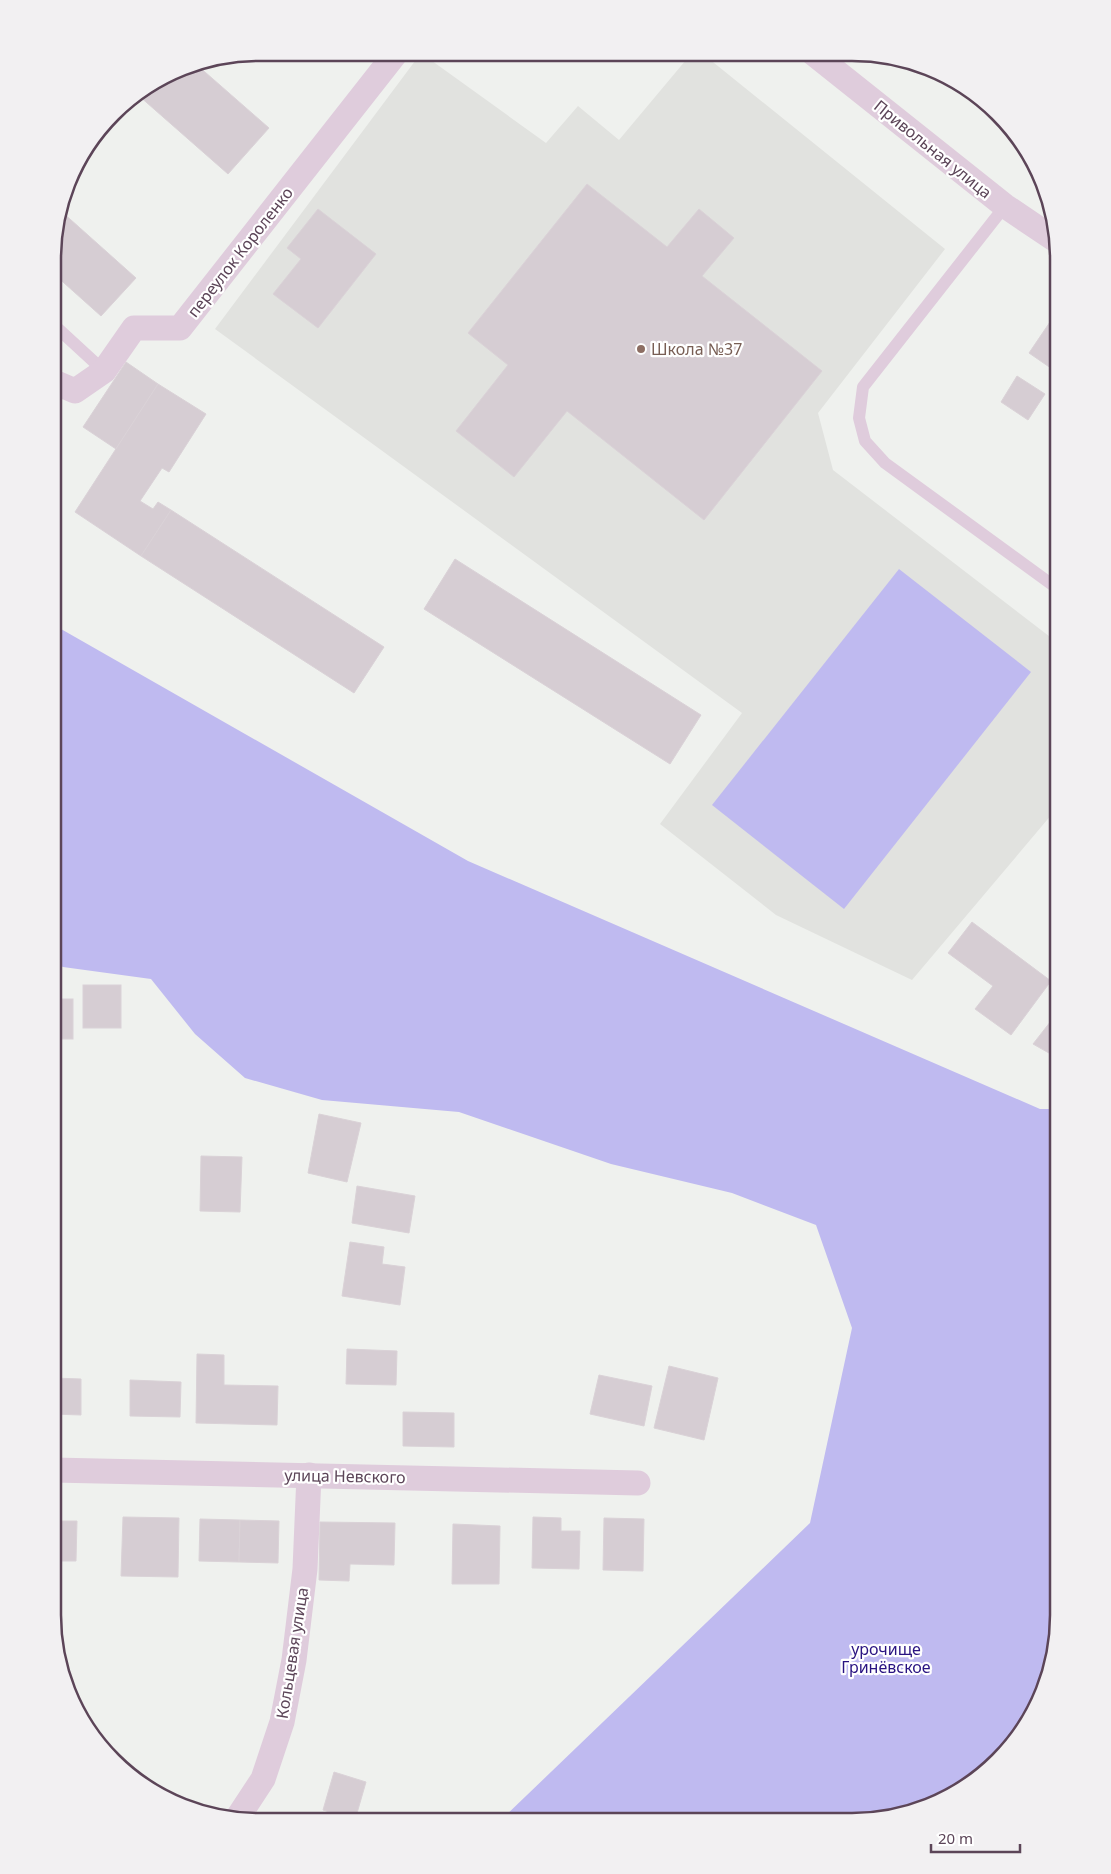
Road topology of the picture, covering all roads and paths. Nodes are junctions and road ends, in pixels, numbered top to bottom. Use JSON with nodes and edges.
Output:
{"nodes":[{"id":1,"x":390,"y":61,"type":"edge"},
{"id":2,"x":823,"y":61,"type":"edge"},
{"id":3,"x":1005,"y":206,"type":"junction"},
{"id":4,"x":1048,"y":235,"type":"edge"},
{"id":5,"x":61,"y":331,"type":"edge"},
{"id":6,"x":104,"y":371,"type":"junction"},
{"id":7,"x":61,"y":385,"type":"edge"},
{"id":8,"x":1050,"y":583,"type":"edge"},
{"id":9,"x":61,"y":1470,"type":"edge"},
{"id":10,"x":309,"y":1476,"type":"junction"},
{"id":11,"x":638,"y":1483,"type":"dead end"},
{"id":12,"x":241,"y":1812,"type":"edge"}],
"edges":[{"from":1,"to":6,"type":"street","name":"переулок Короленко"},
{"from":2,"to":3,"type":"street","name":"Привольная улица"},
{"from":3,"to":4,"type":"street","name":"Привольная улица"},
{"from":3,"to":8,"type":"lane"},
{"from":5,"to":6,"type":"lane"},
{"from":6,"to":7,"type":"street","name":"переулок Короленко"},
{"from":9,"to":10,"type":"street","name":"улица Невского"},
{"from":10,"to":11,"type":"street","name":"улица Невского"},
{"from":10,"to":12,"type":"street","name":"Кольцевая улица"}]}
